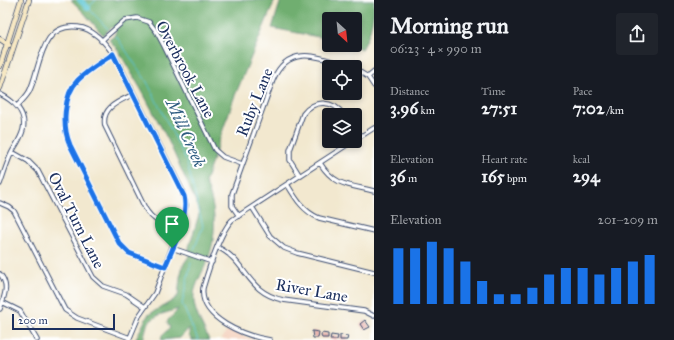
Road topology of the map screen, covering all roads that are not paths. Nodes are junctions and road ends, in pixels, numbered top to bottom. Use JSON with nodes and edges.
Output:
{"nodes":[{"id":1,"x":21,"y":0,"type":"edge"},
{"id":2,"x":28,"y":0,"type":"edge"},
{"id":3,"x":0,"y":39,"type":"edge"},
{"id":4,"x":102,"y":41,"type":"junction"},
{"id":5,"x":7,"y":43,"type":"junction"},
{"id":6,"x":13,"y":47,"type":"junction"},
{"id":7,"x":113,"y":54,"type":"junction"},
{"id":8,"x":329,"y":60,"type":"edge"},
{"id":9,"x":0,"y":66,"type":"edge"},
{"id":10,"x":374,"y":72,"type":"edge"},
{"id":11,"x":362,"y":74,"type":"edge"},
{"id":12,"x":368,"y":78,"type":"junction"},
{"id":13,"x":374,"y":86,"type":"edge"},
{"id":14,"x":0,"y":88,"type":"edge"},
{"id":15,"x":0,"y":94,"type":"edge"},
{"id":16,"x":134,"y":94,"type":"junction"},
{"id":17,"x":17,"y":106,"type":"junction"},
{"id":18,"x":338,"y":108,"type":"edge"},
{"id":19,"x":374,"y":129,"type":"edge"},
{"id":20,"x":362,"y":136,"type":"edge"},
{"id":21,"x":343,"y":148,"type":"edge"},
{"id":22,"x":12,"y":152,"type":"junction"},
{"id":23,"x":320,"y":163,"type":"junction"},
{"id":24,"x":242,"y":164,"type":"junction"},
{"id":25,"x":300,"y":176,"type":"junction"},
{"id":26,"x":0,"y":184,"type":"edge"},
{"id":27,"x":287,"y":184,"type":"junction"},
{"id":28,"x":374,"y":191,"type":"edge"},
{"id":29,"x":0,"y":203,"type":"edge"},
{"id":30,"x":252,"y":207,"type":"junction"},
{"id":31,"x":239,"y":216,"type":"junction"},
{"id":32,"x":179,"y":230,"type":"junction"},
{"id":33,"x":374,"y":231,"type":"edge"},
{"id":34,"x":217,"y":247,"type":"junction"},
{"id":35,"x":172,"y":248,"type":"junction"},
{"id":36,"x":212,"y":262,"type":"junction"},
{"id":37,"x":165,"y":267,"type":"junction"},
{"id":38,"x":374,"y":272,"type":"edge"},
{"id":39,"x":0,"y":274,"type":"edge"},
{"id":40,"x":2,"y":302,"type":"junction"},
{"id":41,"x":145,"y":307,"type":"junction"},
{"id":42,"x":0,"y":309,"type":"edge"},
{"id":43,"x":374,"y":316,"type":"edge"},
{"id":44,"x":130,"y":339,"type":"edge"},
{"id":45,"x":37,"y":340,"type":"edge"},
{"id":46,"x":270,"y":340,"type":"edge"}],
"edges":[{"from":1,"to":5,"type":"main road"},
{"from":2,"to":6,"type":"main road"},
{"from":3,"to":5,"type":"main road"},
{"from":4,"to":7,"type":"street"},
{"from":4,"to":17,"type":"street"},
{"from":4,"to":24,"type":"street","name":"Overbrook Lane"},
{"from":5,"to":6,"type":"main road"},
{"from":5,"to":9,"type":"main road"},
{"from":6,"to":14,"type":"main road"},
{"from":7,"to":16,"type":"street"},
{"from":7,"to":37,"type":"street"},
{"from":8,"to":24,"type":"street","name":"Ruby Lane"},
{"from":10,"to":12,"type":"street"},
{"from":11,"to":12,"type":"street"},
{"from":12,"to":13,"type":"street"},
{"from":15,"to":17,"type":"street"},
{"from":16,"to":32,"type":"street"},
{"from":16,"to":32,"type":"street"},
{"from":17,"to":22,"type":"street"},
{"from":18,"to":25,"type":"street"},
{"from":19,"to":20,"type":"street"},
{"from":21,"to":23,"type":"street"},
{"from":22,"to":26,"type":"street"},
{"from":22,"to":41,"type":"street","name":"Oval Turn Lane"},
{"from":23,"to":25,"type":"street"},
{"from":23,"to":28,"type":"street"},
{"from":24,"to":31,"type":"street","name":"Ruby Lane"},
{"from":25,"to":27,"type":"street"},
{"from":27,"to":30,"type":"street"},
{"from":27,"to":33,"type":"street"},
{"from":29,"to":44,"type":"street"},
{"from":30,"to":31,"type":"street"},
{"from":30,"to":38,"type":"street"},
{"from":31,"to":34,"type":"street"},
{"from":32,"to":35,"type":"street"},
{"from":34,"to":36,"type":"street"},
{"from":34,"to":43,"type":"street","name":"River Lane"},
{"from":35,"to":36,"type":"street"},
{"from":35,"to":37,"type":"street"},
{"from":36,"to":46,"type":"street"},
{"from":37,"to":41,"type":"street"},
{"from":39,"to":40,"type":"street"},
{"from":40,"to":42,"type":"street"},
{"from":40,"to":45,"type":"street"},
{"from":41,"to":44,"type":"street"}]}
